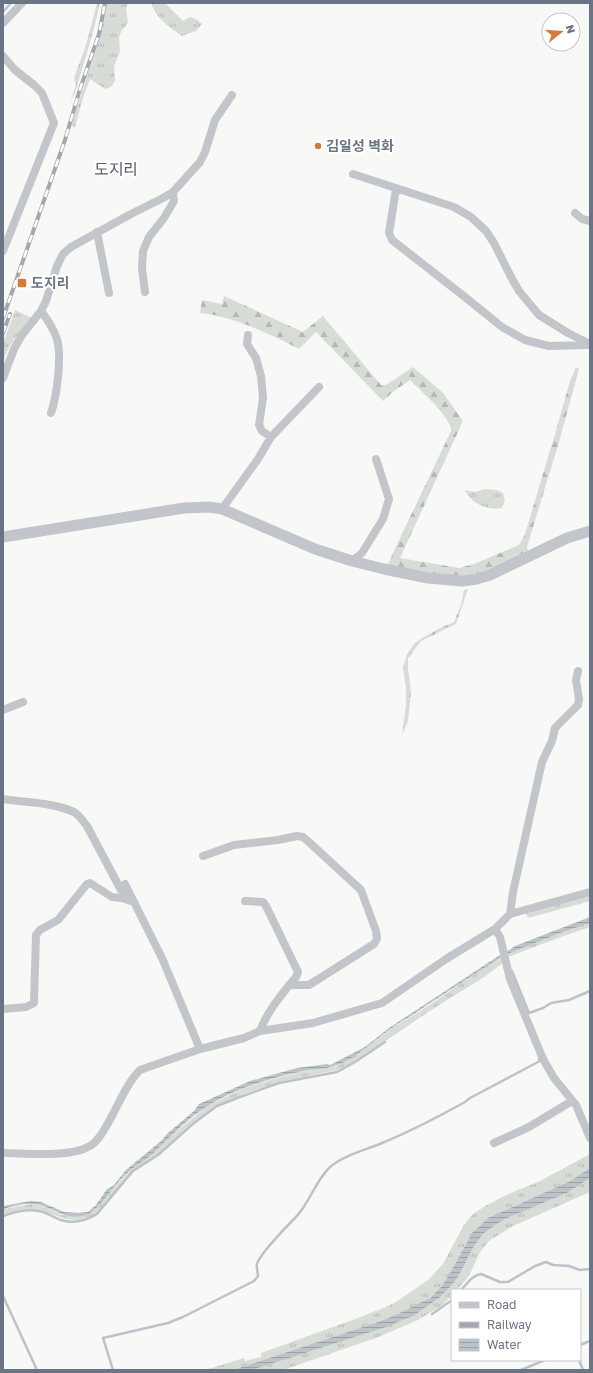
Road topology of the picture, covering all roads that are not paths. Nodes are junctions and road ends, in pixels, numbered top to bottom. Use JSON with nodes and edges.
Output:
{"nodes":[{"id":1,"x":22,"y":3,"type":"edge"},
{"id":2,"x":3,"y":23,"type":"edge"},
{"id":3,"x":3,"y":56,"type":"edge"},
{"id":4,"x":232,"y":95,"type":"dead end"},
{"id":5,"x":353,"y":174,"type":"dead end"},
{"id":6,"x":396,"y":189,"type":"junction"},
{"id":7,"x":173,"y":192,"type":"junction"},
{"id":8,"x":576,"y":213,"type":"dead end"},
{"id":9,"x":590,"y":221,"type":"edge"},
{"id":10,"x":97,"y":232,"type":"junction"},
{"id":11,"x":3,"y":251,"type":"edge"},
{"id":12,"x":109,"y":292,"type":"dead end"},
{"id":13,"x":145,"y":292,"type":"dead end"},
{"id":14,"x":41,"y":311,"type":"junction"},
{"id":15,"x":248,"y":335,"type":"dead end"},
{"id":16,"x":590,"y":345,"type":"edge"},
{"id":17,"x":3,"y":378,"type":"edge"},
{"id":18,"x":318,"y":387,"type":"dead end"},
{"id":19,"x":51,"y":413,"type":"dead end"},
{"id":20,"x":271,"y":437,"type":"junction"},
{"id":21,"x":376,"y":459,"type":"dead end"},
{"id":22,"x":222,"y":509,"type":"junction"},
{"id":23,"x":590,"y":531,"type":"edge"},
{"id":24,"x":3,"y":537,"type":"edge"},
{"id":25,"x":352,"y":561,"type":"junction"},
{"id":26,"x":578,"y":670,"type":"dead end"},
{"id":27,"x":23,"y":702,"type":"dead end"},
{"id":28,"x":3,"y":710,"type":"edge"},
{"id":29,"x":3,"y":799,"type":"edge"},
{"id":30,"x":203,"y":856,"type":"dead end"},
{"id":31,"x":126,"y":884,"type":"dead end"},
{"id":32,"x":590,"y":892,"type":"edge"},
{"id":33,"x":245,"y":901,"type":"dead end"},
{"id":34,"x":134,"y":902,"type":"junction"},
{"id":35,"x":510,"y":914,"type":"junction"},
{"id":36,"x":495,"y":929,"type":"junction"},
{"id":37,"x":289,"y":985,"type":"junction"},
{"id":38,"x":3,"y":1009,"type":"edge"},
{"id":39,"x":260,"y":1031,"type":"junction"},
{"id":40,"x":200,"y":1049,"type":"junction"},
{"id":41,"x":572,"y":1101,"type":"junction"},
{"id":42,"x":590,"y":1138,"type":"edge"},
{"id":43,"x":494,"y":1143,"type":"dead end"},
{"id":44,"x":3,"y":1153,"type":"edge"}],
"edges":[{"from":1,"to":2,"type":"street"},
{"from":3,"to":11,"type":"street"},
{"from":4,"to":7,"type":"street"},
{"from":5,"to":6,"type":"street"},
{"from":6,"to":16,"type":"street"},
{"from":6,"to":16,"type":"street"},
{"from":7,"to":10,"type":"street"},
{"from":7,"to":13,"type":"street"},
{"from":8,"to":9,"type":"street"},
{"from":10,"to":12,"type":"street"},
{"from":10,"to":14,"type":"street"},
{"from":14,"to":17,"type":"street"},
{"from":14,"to":19,"type":"street"},
{"from":15,"to":20,"type":"street"},
{"from":18,"to":20,"type":"street"},
{"from":20,"to":22,"type":"street"},
{"from":21,"to":25,"type":"street"},
{"from":22,"to":24,"type":"street"},
{"from":22,"to":25,"type":"street"},
{"from":23,"to":25,"type":"street"},
{"from":26,"to":35,"type":"street"},
{"from":27,"to":28,"type":"street"},
{"from":29,"to":34,"type":"street"},
{"from":30,"to":37,"type":"street"},
{"from":31,"to":34,"type":"street"},
{"from":32,"to":35,"type":"street"},
{"from":33,"to":37,"type":"street"},
{"from":34,"to":38,"type":"street"},
{"from":34,"to":40,"type":"street"},
{"from":35,"to":36,"type":"street"},
{"from":36,"to":39,"type":"street"},
{"from":36,"to":41,"type":"street"},
{"from":37,"to":39,"type":"street"},
{"from":39,"to":40,"type":"street"},
{"from":40,"to":44,"type":"street"},
{"from":41,"to":42,"type":"street"},
{"from":41,"to":43,"type":"street"}]}
